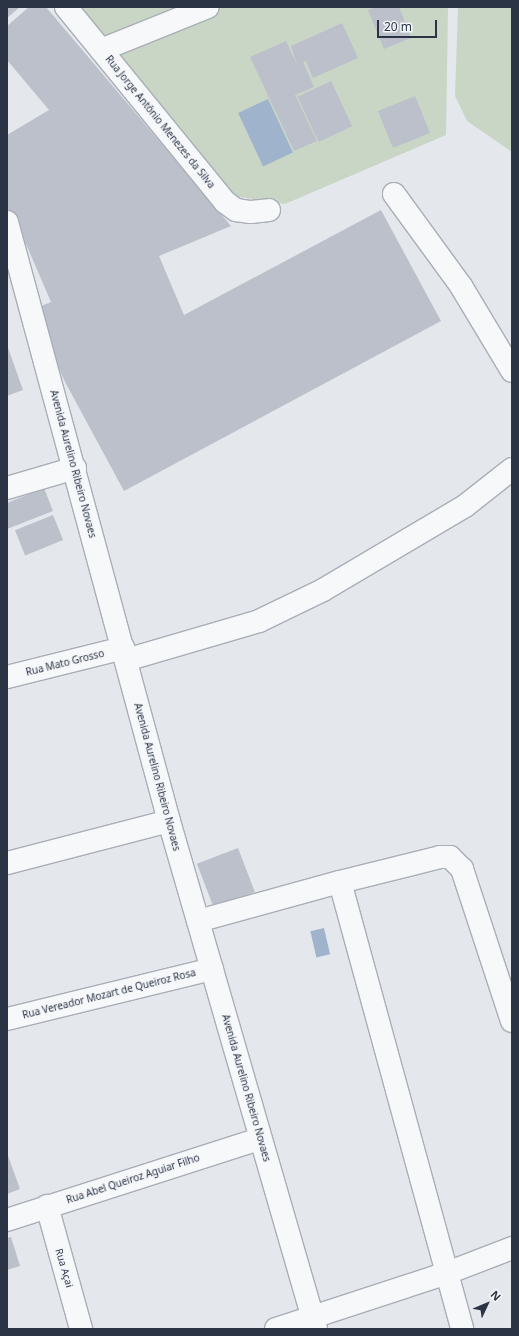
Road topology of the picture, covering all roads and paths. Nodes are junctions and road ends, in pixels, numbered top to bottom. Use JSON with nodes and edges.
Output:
{"nodes":[{"id":1,"x":66,"y":7,"type":"edge"},
{"id":2,"x":208,"y":7,"type":"edge"},
{"id":3,"x":101,"y":50,"type":"junction"},
{"id":4,"x":394,"y":194,"type":"dead end"},
{"id":5,"x":269,"y":210,"type":"dead end"},
{"id":6,"x":7,"y":222,"type":"edge"},
{"id":7,"x":10,"y":247,"type":"edge"},
{"id":8,"x":512,"y":371,"type":"edge"},
{"id":9,"x":75,"y":468,"type":"junction"},
{"id":10,"x":512,"y":469,"type":"edge"},
{"id":11,"x":7,"y":488,"type":"edge"},
{"id":12,"x":124,"y":654,"type":"junction"},
{"id":13,"x":7,"y":677,"type":"edge"},
{"id":14,"x":168,"y":821,"type":"junction"},
{"id":15,"x":7,"y":863,"type":"edge"},
{"id":16,"x":340,"y":882,"type":"junction"},
{"id":17,"x":198,"y":921,"type":"junction"},
{"id":18,"x":212,"y":969,"type":"junction"},
{"id":19,"x":7,"y":1019,"type":"edge"},
{"id":20,"x":512,"y":1021,"type":"edge"},
{"id":21,"x":259,"y":1139,"type":"junction"},
{"id":22,"x":47,"y":1206,"type":"junction"},
{"id":23,"x":7,"y":1220,"type":"edge"},
{"id":24,"x":512,"y":1248,"type":"edge"},
{"id":25,"x":446,"y":1273,"type":"junction"},
{"id":26,"x":315,"y":1323,"type":"edge"},
{"id":27,"x":81,"y":1329,"type":"edge"},
{"id":28,"x":276,"y":1329,"type":"edge"},
{"id":29,"x":462,"y":1329,"type":"edge"}],
"edges":[{"from":1,"to":3,"type":"street","name":"Rua Jorge Antônio Menezes da Silva"},
{"from":2,"to":3,"type":"street"},
{"from":3,"to":5,"type":"street","name":"Rua Jorge Antônio Menezes da Silva"},
{"from":4,"to":8,"type":"street"},
{"from":6,"to":7,"type":"street","name":"Avenida Aurelino Ribeiro Novaes"},
{"from":7,"to":9,"type":"street","name":"Avenida Aurelino Ribeiro Novaes"},
{"from":9,"to":11,"type":"street"},
{"from":9,"to":12,"type":"street","name":"Avenida Aurelino Ribeiro Novaes"},
{"from":10,"to":12,"type":"street","name":"Rua Mato Grosso"},
{"from":12,"to":13,"type":"street","name":"Rua Mato Grosso"},
{"from":12,"to":14,"type":"street","name":"Avenida Aurelino Ribeiro Novaes"},
{"from":14,"to":15,"type":"street"},
{"from":14,"to":17,"type":"street","name":"Avenida Aurelino Ribeiro Novaes"},
{"from":16,"to":17,"type":"street"},
{"from":16,"to":20,"type":"street"},
{"from":16,"to":25,"type":"street"},
{"from":17,"to":18,"type":"street","name":"Avenida Aurelino Ribeiro Novaes"},
{"from":18,"to":19,"type":"street","name":"Rua Vereador Mozart de Queiroz Rosa"},
{"from":18,"to":21,"type":"street","name":"Avenida Aurelino Ribeiro Novaes"},
{"from":21,"to":22,"type":"street","name":"Rua Abel Queiroz Aguiar Filho"},
{"from":21,"to":26,"type":"street","name":"Avenida Aurelino Ribeiro Novaes"},
{"from":22,"to":23,"type":"street","name":"Rua Abel Queiroz Aguiar Filho"},
{"from":22,"to":27,"type":"street","name":"Rua Açai"},
{"from":24,"to":25,"type":"street"},
{"from":25,"to":26,"type":"street"},
{"from":25,"to":29,"type":"street"},
{"from":26,"to":28,"type":"street"}]}
